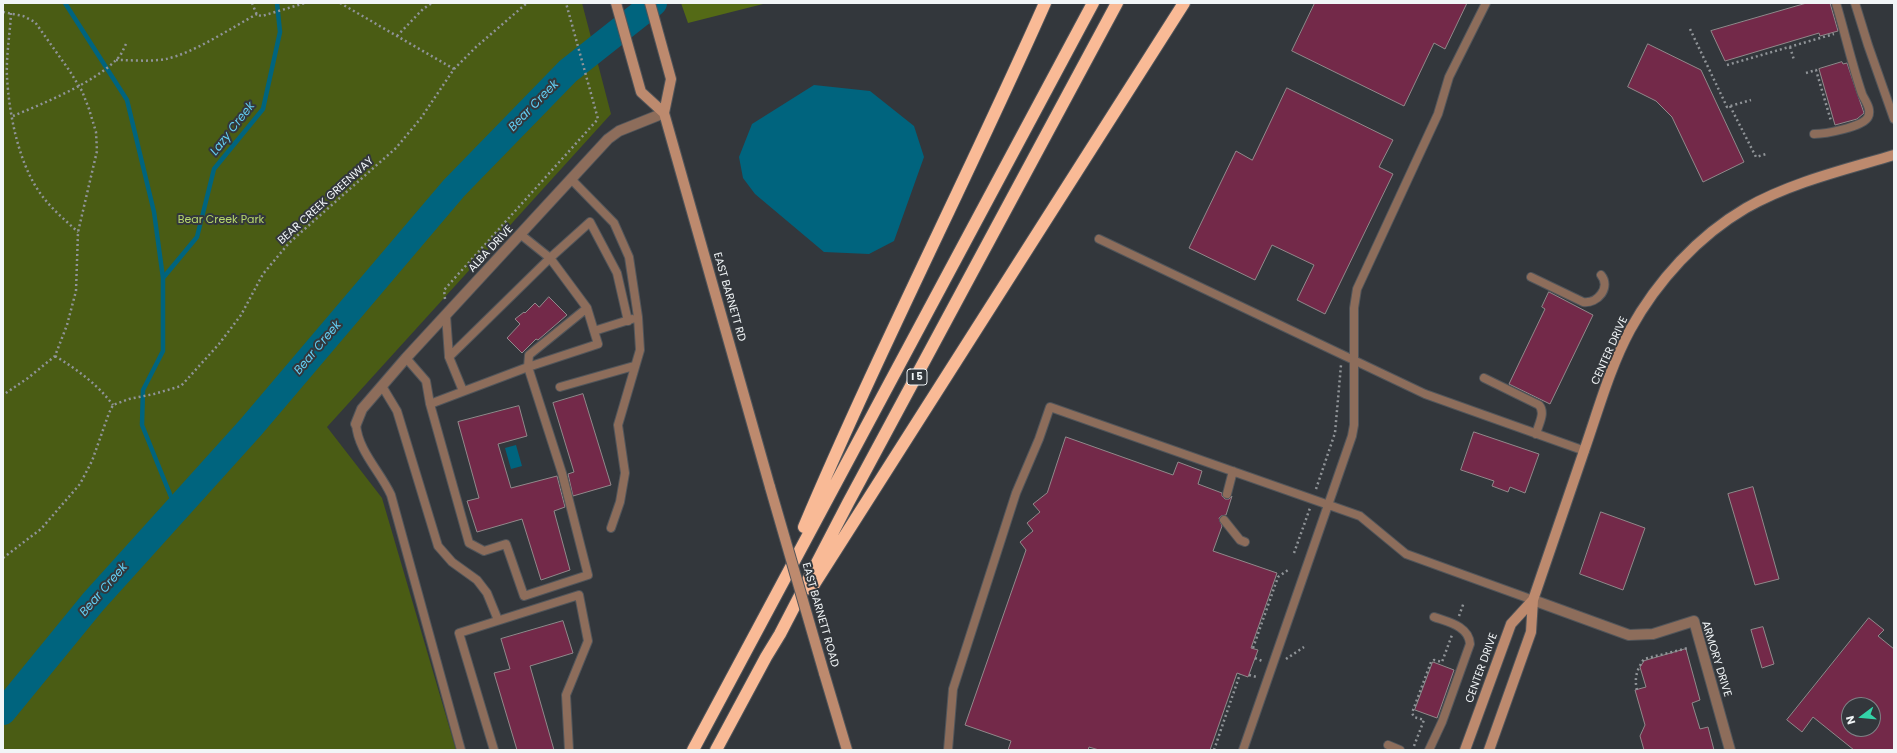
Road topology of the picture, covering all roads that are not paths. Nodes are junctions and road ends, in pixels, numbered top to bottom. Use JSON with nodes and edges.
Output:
{"nodes":[{"id":1,"x":616,"y":3,"type":"edge"},
{"id":2,"x":650,"y":3,"type":"edge"},
{"id":3,"x":1044,"y":3,"type":"edge"},
{"id":4,"x":1093,"y":3,"type":"edge"},
{"id":5,"x":1117,"y":3,"type":"edge"},
{"id":6,"x":1184,"y":3,"type":"edge"},
{"id":7,"x":1486,"y":3,"type":"edge"},
{"id":8,"x":1836,"y":3,"type":"edge"},
{"id":9,"x":1855,"y":3,"type":"edge"},
{"id":10,"x":664,"y":113,"type":"junction"},
{"id":11,"x":1894,"y":120,"type":"edge"},
{"id":12,"x":1814,"y":134,"type":"dead end"},
{"id":13,"x":1894,"y":155,"type":"edge"},
{"id":14,"x":571,"y":179,"type":"junction"},
{"id":15,"x":520,"y":234,"type":"junction"},
{"id":16,"x":1099,"y":239,"type":"dead end"},
{"id":17,"x":550,"y":258,"type":"junction"},
{"id":18,"x":1602,"y":276,"type":"dead end"},
{"id":19,"x":1531,"y":277,"type":"dead end"},
{"id":20,"x":587,"y":308,"type":"junction"},
{"id":21,"x":446,"y":315,"type":"junction"},
{"id":22,"x":638,"y":317,"type":"junction"},
{"id":23,"x":628,"y":321,"type":"junction"},
{"id":24,"x":594,"y":331,"type":"junction"},
{"id":25,"x":449,"y":357,"type":"junction"},
{"id":26,"x":406,"y":358,"type":"junction"},
{"id":27,"x":1353,"y":360,"type":"junction"},
{"id":28,"x":634,"y":366,"type":"junction"},
{"id":29,"x":528,"y":367,"type":"junction"},
{"id":30,"x":1484,"y":378,"type":"dead end"},
{"id":31,"x":382,"y":386,"type":"junction"},
{"id":32,"x":560,"y":387,"type":"dead end"},
{"id":33,"x":463,"y":391,"type":"junction"},
{"id":34,"x":430,"y":404,"type":"junction"},
{"id":35,"x":356,"y":424,"type":"joint"},
{"id":36,"x":1536,"y":434,"type":"junction"},
{"id":37,"x":1585,"y":451,"type":"junction"},
{"id":38,"x":1233,"y":471,"type":"junction"},
{"id":39,"x":770,"y":487,"type":"joint"},
{"id":40,"x":1227,"y":494,"type":"dead end"},
{"id":41,"x":1330,"y":504,"type":"junction"},
{"id":42,"x":1224,"y":520,"type":"dead end"},
{"id":43,"x":612,"y":528,"type":"dead end"},
{"id":44,"x":1244,"y":542,"type":"dead end"},
{"id":45,"x":1533,"y":600,"type":"junction"},
{"id":46,"x":771,"y":602,"type":"junction"},
{"id":47,"x":1434,"y":617,"type":"dead end"},
{"id":48,"x":498,"y":620,"type":"junction"},
{"id":49,"x":780,"y":634,"type":"junction"},
{"id":50,"x":1388,"y":745,"type":"dead end"},
{"id":51,"x":461,"y":750,"type":"edge"},
{"id":52,"x":494,"y":750,"type":"edge"},
{"id":53,"x":569,"y":750,"type":"edge"},
{"id":54,"x":694,"y":750,"type":"edge"},
{"id":55,"x":716,"y":750,"type":"edge"},
{"id":56,"x":847,"y":750,"type":"edge"},
{"id":57,"x":948,"y":750,"type":"edge"},
{"id":58,"x":1242,"y":750,"type":"edge"},
{"id":59,"x":1400,"y":750,"type":"edge"},
{"id":60,"x":1429,"y":750,"type":"edge"},
{"id":61,"x":1465,"y":750,"type":"edge"},
{"id":62,"x":1490,"y":750,"type":"edge"},
{"id":63,"x":1730,"y":750,"type":"edge"}],
"edges":[{"from":1,"to":10,"type":"main road"},
{"from":2,"to":10,"type":"main road","name":"EAST BARNETT RD"},
{"from":3,"to":46,"type":"highway"},
{"from":4,"to":46,"type":"highway","number":"I 5"},
{"from":5,"to":49,"type":"highway","number":"I 5"},
{"from":6,"to":49,"type":"highway"},
{"from":7,"to":27,"type":"lane"},
{"from":8,"to":12,"type":"lane"},
{"from":9,"to":11,"type":"lane"},
{"from":10,"to":14,"type":"street","name":"ALBA DRIVE"},
{"from":10,"to":39,"type":"main road","name":"EAST BARNETT RD"},
{"from":13,"to":37,"type":"main road","name":"CENTER DRIVE"},
{"from":14,"to":15,"type":"street","name":"ALBA DRIVE"},
{"from":14,"to":22,"type":"lane"},
{"from":15,"to":17,"type":"lane"},
{"from":15,"to":21,"type":"street","name":"ALBA DRIVE"},
{"from":16,"to":27,"type":"lane"},
{"from":17,"to":20,"type":"lane"},
{"from":17,"to":23,"type":"lane"},
{"from":17,"to":25,"type":"lane"},
{"from":18,"to":19,"type":"lane"},
{"from":20,"to":24,"type":"lane"},
{"from":20,"to":29,"type":"lane"},
{"from":21,"to":25,"type":"lane"},
{"from":21,"to":26,"type":"street","name":"ALBA DRIVE"},
{"from":22,"to":23,"type":"lane"},
{"from":22,"to":28,"type":"lane"},
{"from":23,"to":24,"type":"lane"},
{"from":24,"to":29,"type":"lane"},
{"from":25,"to":33,"type":"lane"},
{"from":26,"to":31,"type":"street","name":"ALBA DRIVE"},
{"from":26,"to":34,"type":"lane"},
{"from":27,"to":36,"type":"lane"},
{"from":27,"to":41,"type":"lane"},
{"from":28,"to":32,"type":"lane"},
{"from":28,"to":43,"type":"lane"},
{"from":29,"to":33,"type":"lane"},
{"from":29,"to":34,"type":"lane"},
{"from":30,"to":36,"type":"lane"},
{"from":31,"to":35,"type":"street","name":"ALBA DRIVE"},
{"from":31,"to":48,"type":"lane"},
{"from":33,"to":34,"type":"lane"},
{"from":35,"to":51,"type":"lane"},
{"from":36,"to":37,"type":"lane"},
{"from":37,"to":45,"type":"main road","name":"CENTER DRIVE"},
{"from":38,"to":40,"type":"lane"},
{"from":38,"to":41,"type":"lane"},
{"from":38,"to":57,"type":"lane"},
{"from":39,"to":56,"type":"main road","name":"EAST BARNETT ROAD","bridge":true},
{"from":41,"to":45,"type":"lane"},
{"from":41,"to":58,"type":"lane"},
{"from":42,"to":44,"type":"lane"},
{"from":45,"to":61,"type":"main road","name":"CENTER DRIVE"},
{"from":45,"to":62,"type":"main road","name":"CENTER DRIVE"},
{"from":45,"to":63,"type":"street","name":"ARMORY DRIVE"},
{"from":46,"to":54,"type":"highway","number":"I 5"},
{"from":47,"to":60,"type":"lane"},
{"from":48,"to":52,"type":"lane"},
{"from":48,"to":53,"type":"lane"},
{"from":49,"to":55,"type":"highway","number":"I 5"},
{"from":50,"to":59,"type":"lane"}]}
